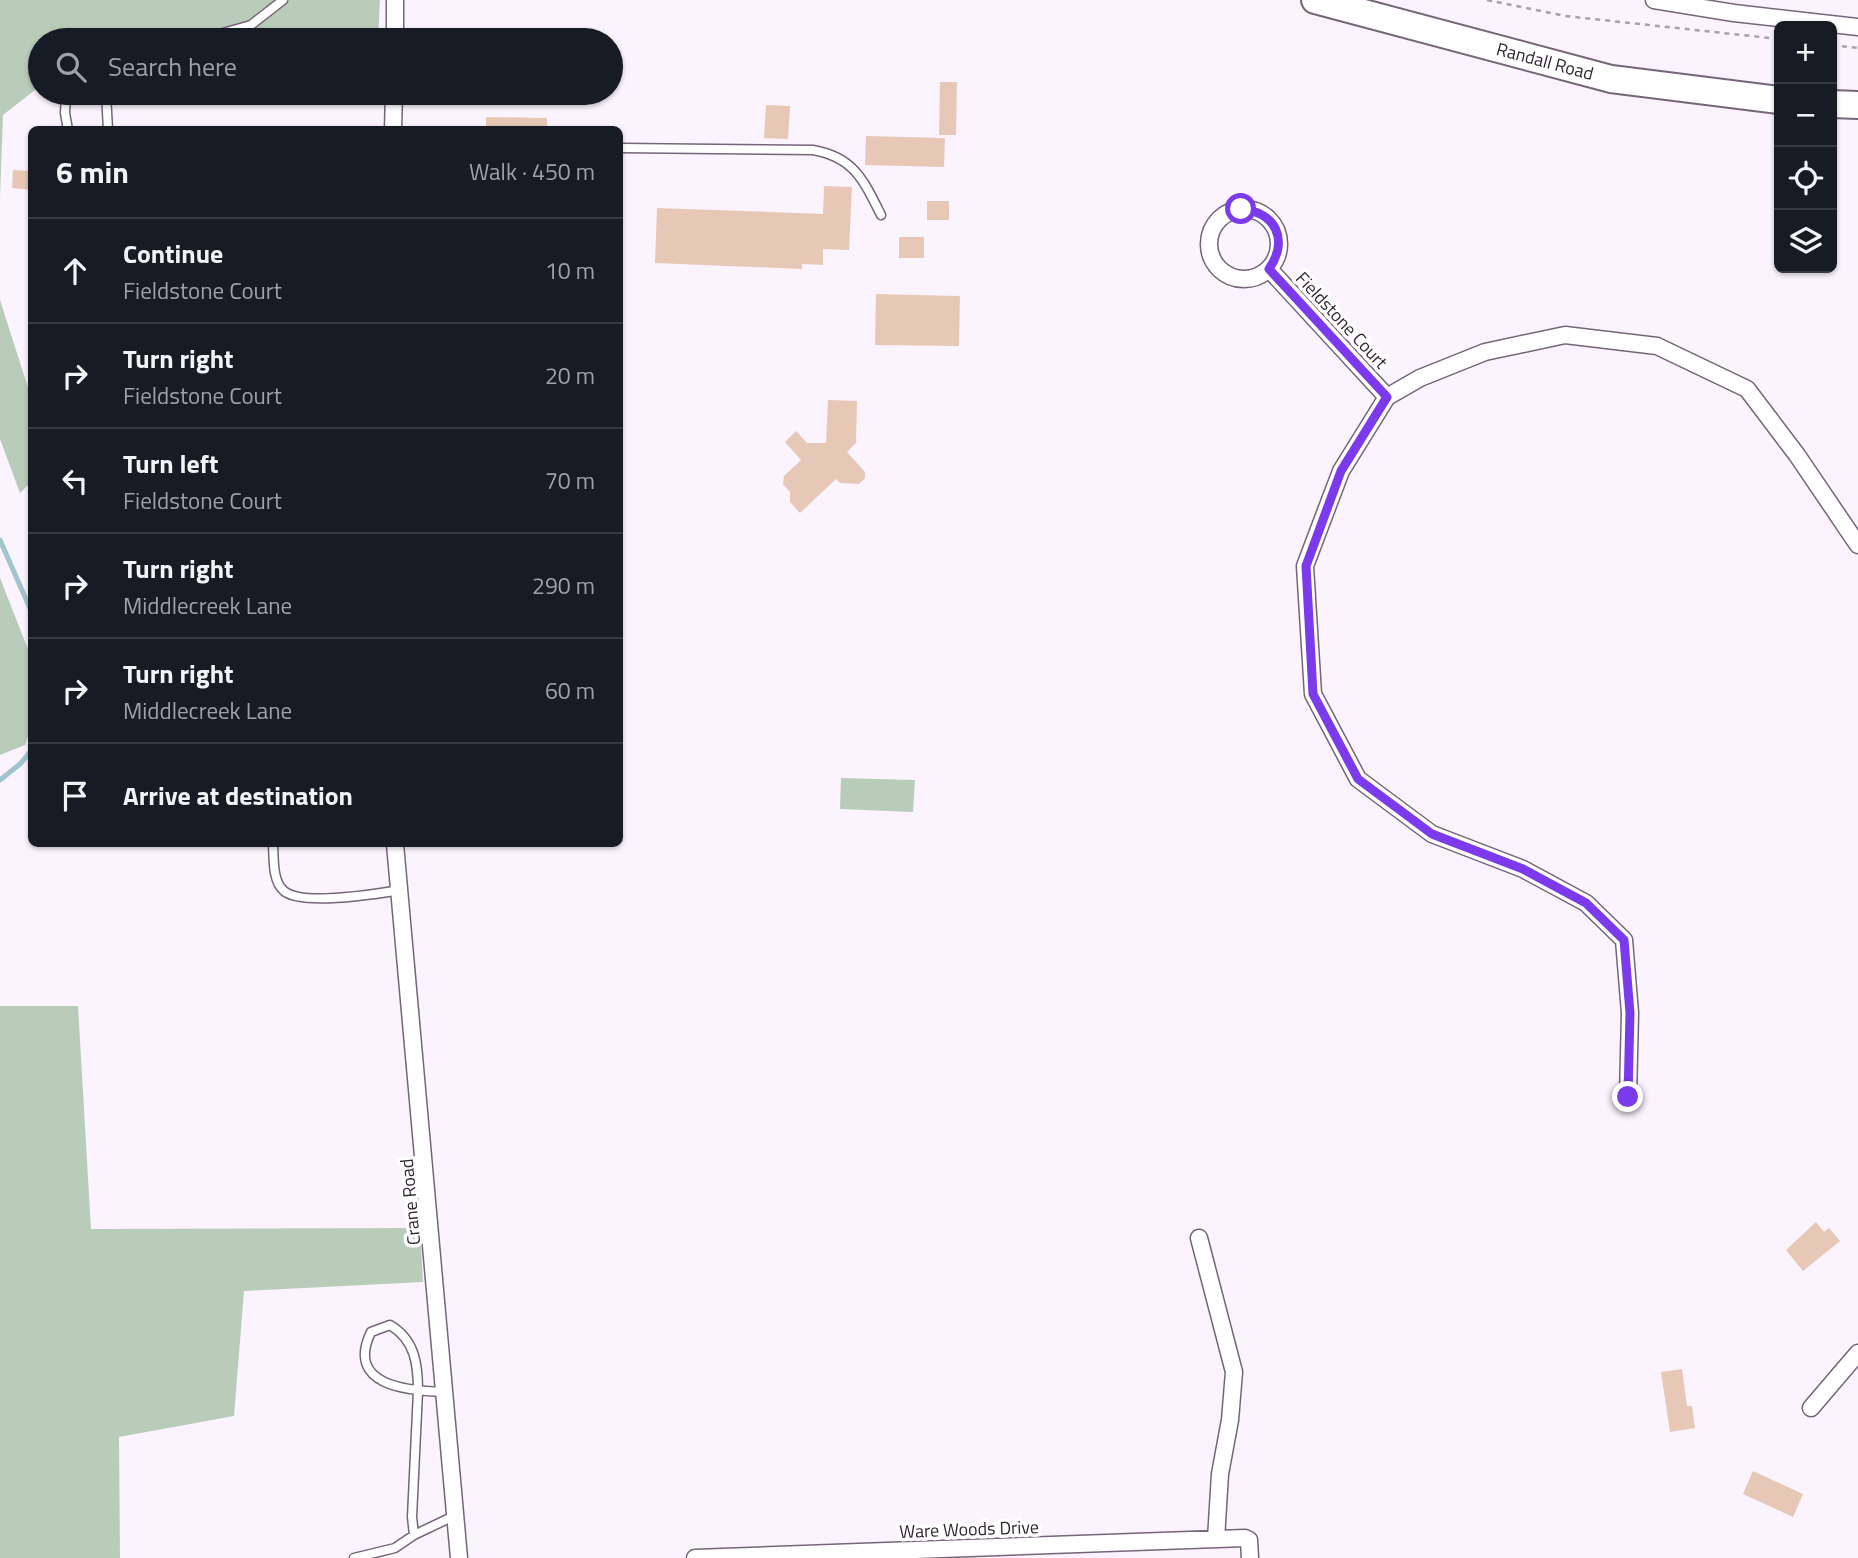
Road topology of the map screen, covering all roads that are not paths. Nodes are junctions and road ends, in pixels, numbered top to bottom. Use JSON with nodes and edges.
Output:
{"nodes":[{"id":1,"x":284,"y":0,"type":"edge"},
{"id":2,"x":396,"y":0,"type":"edge"},
{"id":3,"x":1315,"y":0,"type":"edge"},
{"id":4,"x":1654,"y":0,"type":"edge"},
{"id":5,"x":1858,"y":27,"type":"edge"},
{"id":6,"x":240,"y":28,"type":"edge"},
{"id":7,"x":395,"y":28,"type":"edge"},
{"id":8,"x":1774,"y":99,"type":"edge"},
{"id":9,"x":1837,"y":104,"type":"edge"},
{"id":10,"x":65,"y":105,"type":"edge"},
{"id":11,"x":107,"y":105,"type":"edge"},
{"id":12,"x":394,"y":105,"type":"edge"},
{"id":13,"x":1858,"y":105,"type":"edge"},
{"id":14,"x":67,"y":126,"type":"edge"},
{"id":15,"x":108,"y":126,"type":"edge"},
{"id":16,"x":393,"y":126,"type":"edge"},
{"id":17,"x":623,"y":148,"type":"edge"},
{"id":18,"x":881,"y":215,"type":"dead end"},
{"id":19,"x":1269,"y":269,"type":"junction"},
{"id":20,"x":1387,"y":397,"type":"junction"},
{"id":21,"x":1858,"y":545,"type":"edge"},
{"id":22,"x":273,"y":847,"type":"edge"},
{"id":23,"x":396,"y":847,"type":"edge"},
{"id":24,"x":400,"y":890,"type":"junction"},
{"id":25,"x":1628,"y":1097,"type":"dead end"},
{"id":26,"x":1199,"y":1238,"type":"dead end"},
{"id":27,"x":1858,"y":1353,"type":"edge"},
{"id":28,"x":418,"y":1391,"type":"junction"},
{"id":29,"x":445,"y":1392,"type":"junction"},
{"id":30,"x":1811,"y":1408,"type":"dead end"},
{"id":31,"x":456,"y":1516,"type":"junction"},
{"id":32,"x":414,"y":1535,"type":"junction"},
{"id":33,"x":1216,"y":1539,"type":"junction"},
{"id":34,"x":354,"y":1558,"type":"edge"},
{"id":35,"x":459,"y":1558,"type":"edge"},
{"id":36,"x":695,"y":1558,"type":"edge"},
{"id":37,"x":1250,"y":1558,"type":"edge"}],
"edges":[{"from":1,"to":6,"type":"lane"},
{"from":2,"to":7,"type":"street"},
{"from":3,"to":8,"type":"main road","name":"Randall Road"},
{"from":4,"to":5,"type":"street"},
{"from":9,"to":13,"type":"main road"},
{"from":10,"to":14,"type":"lane"},
{"from":11,"to":15,"type":"lane"},
{"from":12,"to":16,"type":"street"},
{"from":17,"to":18,"type":"lane"},
{"from":19,"to":19,"type":"street","name":"Fieldstone Court"},
{"from":19,"to":20,"type":"street","name":"Fieldstone Court"},
{"from":20,"to":21,"type":"street"},
{"from":20,"to":25,"type":"street"},
{"from":22,"to":24,"type":"lane"},
{"from":23,"to":24,"type":"street","name":"Crane Road"},
{"from":24,"to":29,"type":"street","name":"Crane Road"},
{"from":26,"to":33,"type":"street"},
{"from":27,"to":30,"type":"street"},
{"from":28,"to":28,"type":"lane"},
{"from":28,"to":29,"type":"lane"},
{"from":28,"to":32,"type":"lane"},
{"from":29,"to":31,"type":"street","name":"Crane Road"},
{"from":31,"to":32,"type":"lane"},
{"from":31,"to":35,"type":"street","name":"Crane Road"},
{"from":32,"to":34,"type":"lane"},
{"from":33,"to":36,"type":"street","name":"Ware Woods Drive"},
{"from":33,"to":37,"type":"street","name":"Ware Woods Drive"}]}
